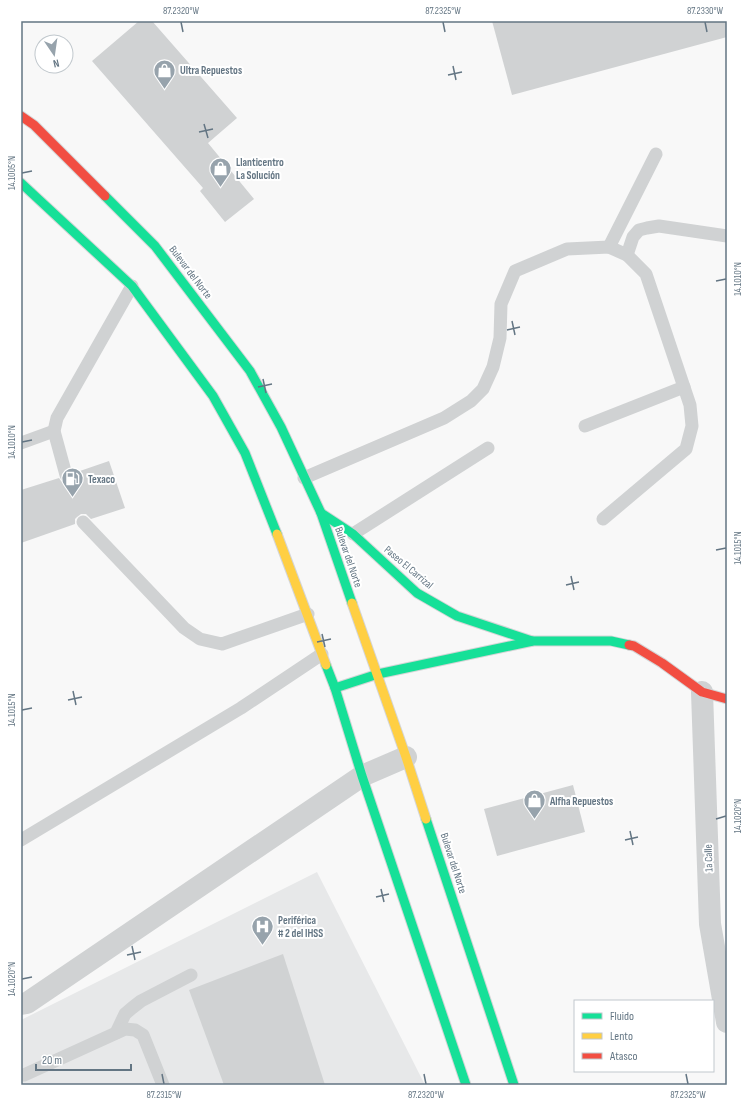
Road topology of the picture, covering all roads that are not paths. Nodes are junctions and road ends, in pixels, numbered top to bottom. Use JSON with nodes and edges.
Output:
{"nodes":[{"id":1,"x":21,"y":116,"type":"edge"},
{"id":2,"x":656,"y":154,"type":"dead end"},
{"id":3,"x":21,"y":183,"type":"edge"},
{"id":4,"x":727,"y":236,"type":"edge"},
{"id":5,"x":609,"y":247,"type":"junction"},
{"id":6,"x":627,"y":255,"type":"junction"},
{"id":7,"x":132,"y":286,"type":"junction"},
{"id":8,"x":684,"y":387,"type":"junction"},
{"id":9,"x":585,"y":426,"type":"dead end"},
{"id":10,"x":54,"y":431,"type":"junction"},
{"id":11,"x":21,"y":443,"type":"edge"},
{"id":12,"x":488,"y":448,"type":"dead end"},
{"id":13,"x":66,"y":475,"type":"dead end"},
{"id":14,"x":304,"y":478,"type":"junction"},
{"id":15,"x":321,"y":514,"type":"junction"},
{"id":16,"x":603,"y":519,"type":"dead end"},
{"id":17,"x":83,"y":522,"type":"dead end"},
{"id":18,"x":353,"y":534,"type":"junction"},
{"id":19,"x":308,"y":614,"type":"junction"},
{"id":20,"x":534,"y":641,"type":"junction"},
{"id":21,"x":322,"y":654,"type":"junction"},
{"id":22,"x":378,"y":674,"type":"junction"},
{"id":23,"x":334,"y":688,"type":"junction"},
{"id":24,"x":702,"y":692,"type":"junction"},
{"id":25,"x":727,"y":699,"type":"edge"},
{"id":26,"x":406,"y":757,"type":"junction"},
{"id":27,"x":362,"y":776,"type":"junction"},
{"id":28,"x":21,"y":840,"type":"edge"},
{"id":29,"x":718,"y":925,"type":"edge"},
{"id":30,"x":191,"y":975,"type":"dead end"},
{"id":31,"x":21,"y":1004,"type":"edge"},
{"id":32,"x":727,"y":1022,"type":"edge"},
{"id":33,"x":116,"y":1033,"type":"junction"},
{"id":34,"x":21,"y":1076,"type":"edge"},
{"id":35,"x":163,"y":1085,"type":"edge"},
{"id":36,"x":466,"y":1085,"type":"edge"},
{"id":37,"x":514,"y":1085,"type":"edge"}],
"edges":[{"from":1,"to":14,"type":"main road","name":"Bulevar del Norte"},
{"from":2,"to":5,"type":"lane"},
{"from":3,"to":7,"type":"main road"},
{"from":4,"to":6,"type":"lane"},
{"from":5,"to":6,"type":"lane"},
{"from":5,"to":14,"type":"lane"},
{"from":6,"to":8,"type":"lane"},
{"from":7,"to":10,"type":"lane"},
{"from":7,"to":19,"type":"main road"},
{"from":8,"to":9,"type":"lane"},
{"from":8,"to":16,"type":"lane"},
{"from":10,"to":11,"type":"lane"},
{"from":10,"to":13,"type":"lane"},
{"from":12,"to":18,"type":"lane"},
{"from":14,"to":15,"type":"main road","name":"Bulevar del Norte"},
{"from":15,"to":18,"type":"main road","name":"Paseo El Carrizal"},
{"from":15,"to":22,"type":"main road","name":"Bulevar del Norte"},
{"from":17,"to":19,"type":"lane"},
{"from":18,"to":20,"type":"main road","name":"Paseo El Carrizal"},
{"from":19,"to":21,"type":"main road"},
{"from":20,"to":22,"type":"main road","name":"Paseo El Carrizal"},
{"from":20,"to":24,"type":"main road","name":"Paseo El Carrizal"},
{"from":21,"to":23,"type":"main road"},
{"from":21,"to":28,"type":"lane"},
{"from":22,"to":23,"type":"main road","name":"Paseo El Carrizal"},
{"from":22,"to":26,"type":"main road","name":"Bulevar del Norte"},
{"from":23,"to":27,"type":"main road"},
{"from":24,"to":25,"type":"main road","name":"Paseo El Carrizal"},
{"from":24,"to":29,"type":"street","name":"1a Calle"},
{"from":26,"to":27,"type":"street"},
{"from":26,"to":37,"type":"main road","name":"Bulevar del Norte"},
{"from":27,"to":31,"type":"street"},
{"from":27,"to":36,"type":"main road"},
{"from":29,"to":32,"type":"street","name":"1a Calle"},
{"from":30,"to":33,"type":"lane"},
{"from":33,"to":34,"type":"lane"},
{"from":33,"to":35,"type":"lane"}]}
